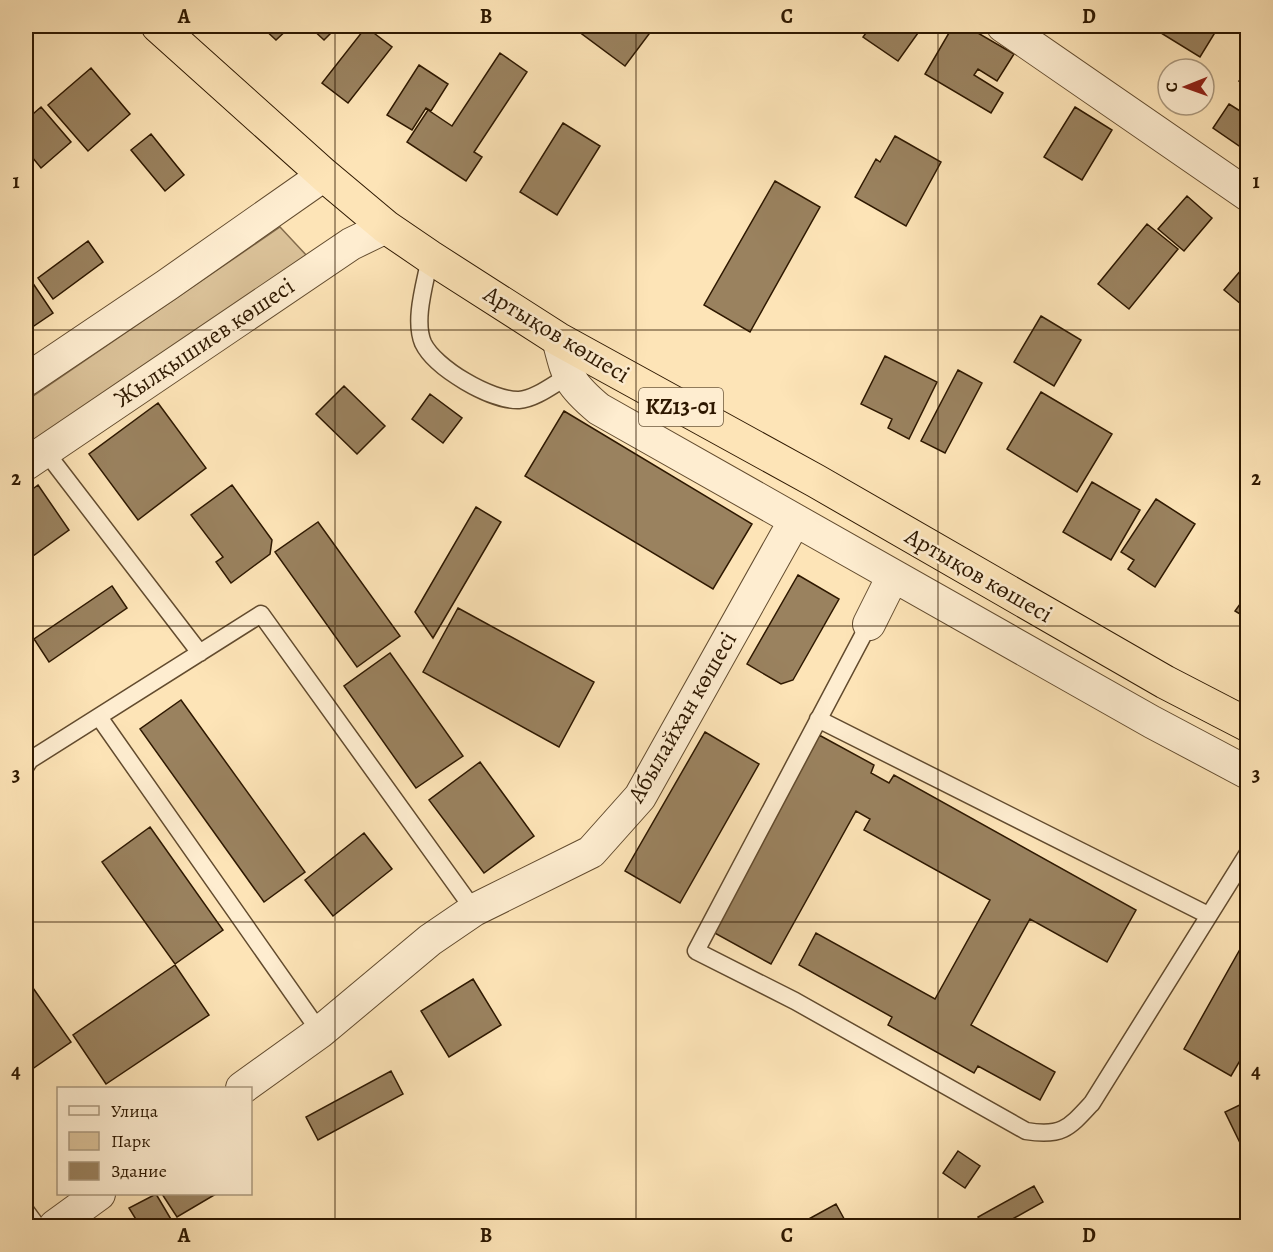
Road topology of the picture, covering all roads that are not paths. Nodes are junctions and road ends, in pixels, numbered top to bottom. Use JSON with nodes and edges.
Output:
{"nodes":[{"id":1,"x":158,"y":26,"type":"edge"},
{"id":2,"x":1003,"y":26,"type":"edge"},
{"id":3,"x":324,"y":175,"type":"junction"},
{"id":4,"x":1248,"y":195,"type":"edge"},
{"id":5,"x":386,"y":227,"type":"junction"},
{"id":6,"x":430,"y":257,"type":"junction"},
{"id":7,"x":558,"y":339,"type":"junction"},
{"id":8,"x":568,"y":376,"type":"junction"},
{"id":9,"x":26,"y":380,"type":"edge"},
{"id":10,"x":35,"y":457,"type":"edge"},
{"id":11,"x":795,"y":520,"type":"junction"},
{"id":12,"x":893,"y":576,"type":"junction"},
{"id":13,"x":869,"y":624,"type":"joint"},
{"id":14,"x":200,"y":653,"type":"junction"},
{"id":15,"x":99,"y":717,"type":"junction"},
{"id":16,"x":818,"y":719,"type":"junction"},
{"id":17,"x":1248,"y":725,"type":"edge"},
{"id":18,"x":26,"y":766,"type":"edge"},
{"id":19,"x":1248,"y":773,"type":"edge"},
{"id":20,"x":1248,"y":853,"type":"edge"},
{"id":21,"x":474,"y":910,"type":"junction"},
{"id":22,"x":1208,"y":915,"type":"junction"},
{"id":23,"x":320,"y":1032,"type":"junction"},
{"id":24,"x":245,"y":1087,"type":"edge"},
{"id":25,"x":98,"y":1195,"type":"edge"},
{"id":26,"x":26,"y":1211,"type":"edge"},
{"id":27,"x":37,"y":1227,"type":"edge"},
{"id":28,"x":55,"y":1227,"type":"edge"}],
"edges":[{"from":1,"to":3,"type":"highway","name":"Артықов көшесі","number":"KZ13-01"},
{"from":2,"to":4,"type":"street"},
{"from":3,"to":5,"type":"highway","name":"Артықов көшесі","number":"KZ13-01"},
{"from":3,"to":9,"type":"street"},
{"from":5,"to":6,"type":"highway","name":"Артықов көшесі","number":"KZ13-01"},
{"from":5,"to":10,"type":"street","name":"Жылқышиев көшесі"},
{"from":6,"to":7,"type":"highway","name":"Артықов көшесі","number":"KZ13-01"},
{"from":6,"to":8,"type":"lane"},
{"from":7,"to":8,"type":"street"},
{"from":7,"to":17,"type":"highway","name":"Артықов көшесі","number":"KZ13-01"},
{"from":8,"to":11,"type":"street"},
{"from":10,"to":14,"type":"lane"},
{"from":11,"to":12,"type":"street"},
{"from":11,"to":21,"type":"street","name":"Абылайхан көшесі"},
{"from":12,"to":13,"type":"street"},
{"from":12,"to":19,"type":"street"},
{"from":13,"to":16,"type":"lane"},
{"from":14,"to":15,"type":"lane"},
{"from":14,"to":21,"type":"lane"},
{"from":15,"to":18,"type":"lane"},
{"from":15,"to":23,"type":"lane"},
{"from":16,"to":22,"type":"lane"},
{"from":16,"to":22,"type":"lane"},
{"from":20,"to":22,"type":"lane"},
{"from":21,"to":23,"type":"street","name":"Абылайхан көшесі"},
{"from":23,"to":24,"type":"street","name":"Абылайхан көшесі"},
{"from":25,"to":28,"type":"street"},
{"from":26,"to":27,"type":"lane"}]}
